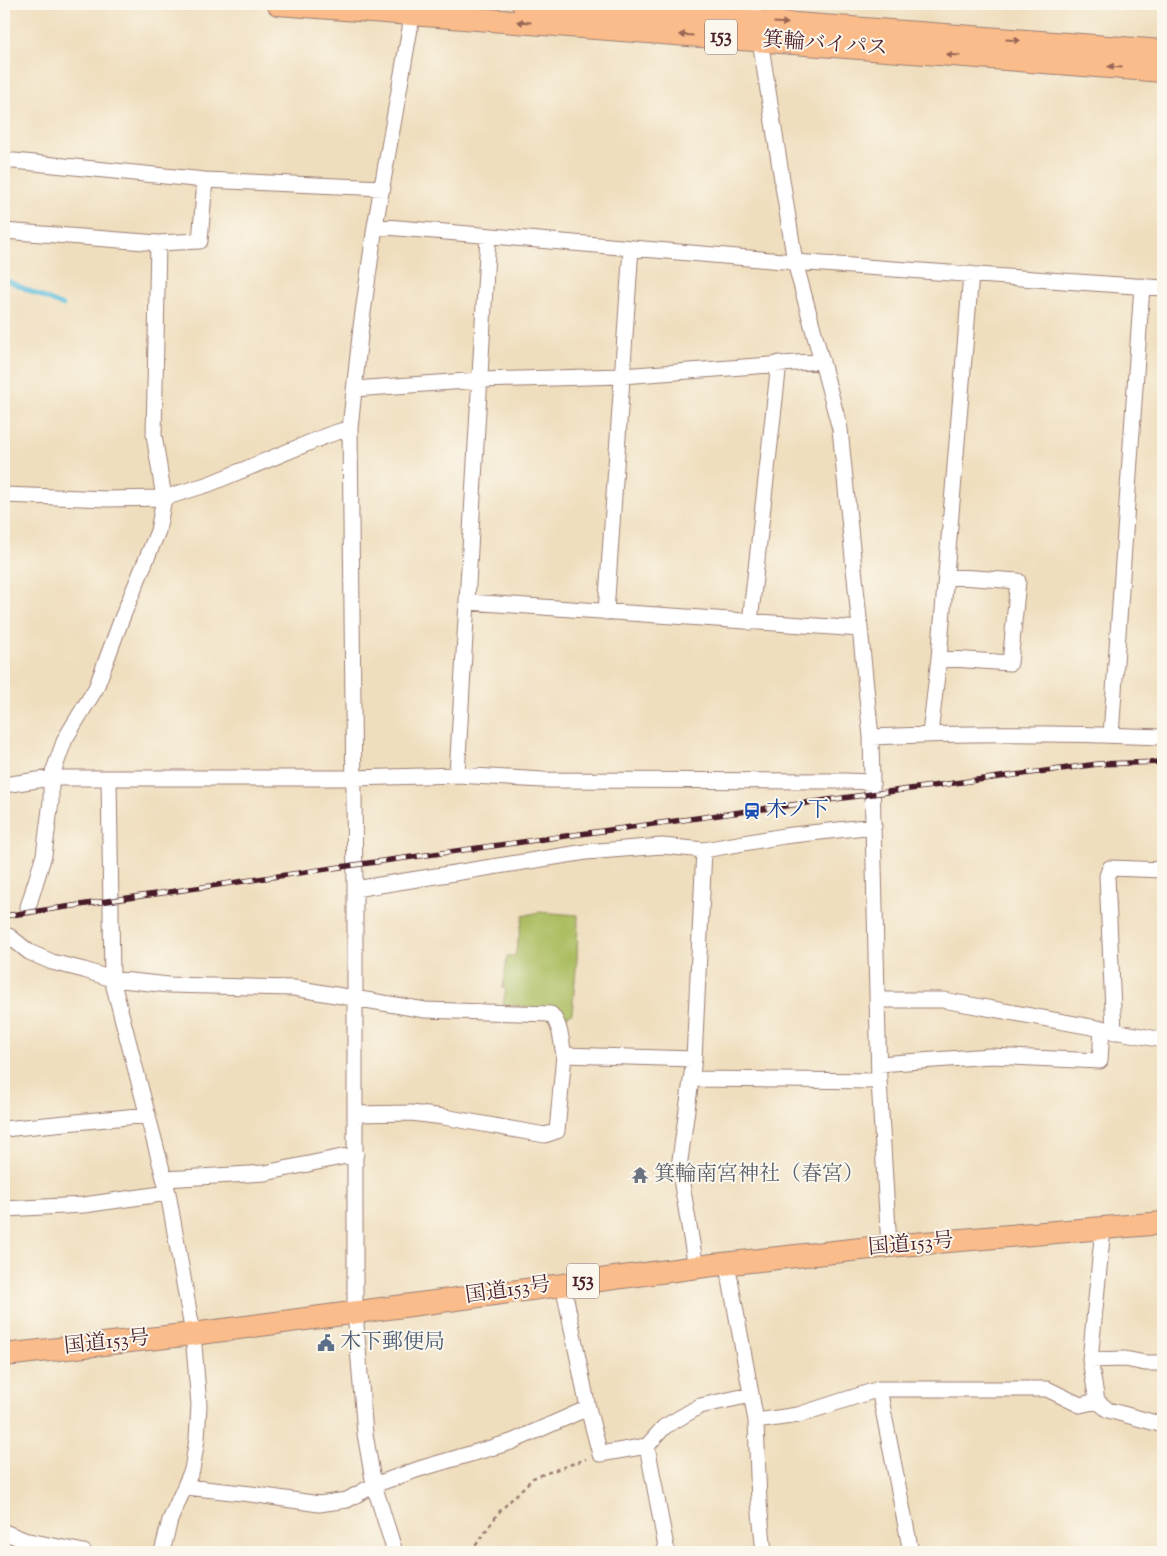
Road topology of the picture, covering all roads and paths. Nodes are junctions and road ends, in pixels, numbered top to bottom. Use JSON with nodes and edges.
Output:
{"nodes":[{"id":1,"x":278,"y":4,"type":"edge"},
{"id":2,"x":523,"y":4,"type":"edge"},
{"id":3,"x":414,"y":9,"type":"edge"},
{"id":4,"x":757,"y":22,"type":"edge"},
{"id":5,"x":1163,"y":51,"type":"edge"},
{"id":6,"x":1163,"y":71,"type":"edge"},
{"id":7,"x":4,"y":160,"type":"edge"},
{"id":8,"x":205,"y":180,"type":"junction"},
{"id":9,"x":383,"y":188,"type":"junction"},
{"id":10,"x":375,"y":226,"type":"junction"},
{"id":11,"x":4,"y":231,"type":"edge"},
{"id":12,"x":488,"y":236,"type":"junction"},
{"id":13,"x":158,"y":242,"type":"junction"},
{"id":14,"x":631,"y":248,"type":"junction"},
{"id":15,"x":795,"y":262,"type":"junction"},
{"id":16,"x":971,"y":274,"type":"junction"},
{"id":17,"x":1142,"y":286,"type":"junction"},
{"id":18,"x":1163,"y":288,"type":"edge"},
{"id":19,"x":822,"y":361,"type":"junction"},
{"id":20,"x":779,"y":363,"type":"junction"},
{"id":21,"x":622,"y":376,"type":"junction"},
{"id":22,"x":480,"y":380,"type":"junction"},
{"id":23,"x":354,"y":389,"type":"junction"},
{"id":24,"x":350,"y":428,"type":"junction"},
{"id":25,"x":4,"y":495,"type":"edge"},
{"id":26,"x":164,"y":498,"type":"junction"},
{"id":27,"x":946,"y":576,"type":"junction"},
{"id":28,"x":468,"y":602,"type":"junction"},
{"id":29,"x":606,"y":612,"type":"junction"},
{"id":30,"x":750,"y":622,"type":"junction"},
{"id":31,"x":860,"y":629,"type":"junction"},
{"id":32,"x":939,"y":658,"type":"junction"},
{"id":33,"x":930,"y":734,"type":"junction"},
{"id":34,"x":1111,"y":735,"type":"junction"},
{"id":35,"x":871,"y":737,"type":"junction"},
{"id":36,"x":1163,"y":737,"type":"edge"},
{"id":37,"x":458,"y":775,"type":"junction"},
{"id":38,"x":52,"y":778,"type":"junction"},
{"id":39,"x":109,"y":778,"type":"junction"},
{"id":40,"x":354,"y":778,"type":"junction"},
{"id":41,"x":872,"y":782,"type":"junction"},
{"id":42,"x":4,"y":784,"type":"edge"},
{"id":43,"x":874,"y":826,"type":"junction"},
{"id":44,"x":704,"y":850,"type":"junction"},
{"id":45,"x":1163,"y":870,"type":"edge"},
{"id":46,"x":355,"y":890,"type":"junction"},
{"id":47,"x":28,"y":907,"type":"dead end"},
{"id":48,"x":4,"y":936,"type":"edge"},
{"id":49,"x":112,"y":979,"type":"junction"},
{"id":50,"x":355,"y":997,"type":"junction"},
{"id":51,"x":877,"y":1000,"type":"junction"},
{"id":52,"x":1108,"y":1030,"type":"junction"},
{"id":53,"x":1163,"y":1040,"type":"edge"},
{"id":54,"x":564,"y":1055,"type":"junction"},
{"id":55,"x":694,"y":1059,"type":"junction"},
{"id":56,"x":879,"y":1064,"type":"junction"},
{"id":57,"x":692,"y":1078,"type":"junction"},
{"id":58,"x":879,"y":1082,"type":"junction"},
{"id":59,"x":355,"y":1114,"type":"junction"},
{"id":60,"x":148,"y":1115,"type":"junction"},
{"id":61,"x":4,"y":1129,"type":"edge"},
{"id":62,"x":356,"y":1154,"type":"junction"},
{"id":63,"x":167,"y":1186,"type":"junction"},
{"id":64,"x":4,"y":1209,"type":"edge"},
{"id":65,"x":1163,"y":1223,"type":"edge"},
{"id":66,"x":1104,"y":1228,"type":"junction"},
{"id":67,"x":889,"y":1246,"type":"junction"},
{"id":68,"x":727,"y":1263,"type":"junction"},
{"id":69,"x":696,"y":1267,"type":"junction"},
{"id":70,"x":564,"y":1284,"type":"junction"},
{"id":71,"x":355,"y":1312,"type":"junction"},
{"id":72,"x":193,"y":1334,"type":"junction"},
{"id":73,"x":4,"y":1355,"type":"edge"},
{"id":74,"x":1090,"y":1360,"type":"junction"},
{"id":75,"x":1163,"y":1363,"type":"edge"},
{"id":76,"x":879,"y":1389,"type":"junction"},
{"id":77,"x":751,"y":1394,"type":"junction"},
{"id":78,"x":1097,"y":1400,"type":"junction"},
{"id":79,"x":588,"y":1408,"type":"junction"},
{"id":80,"x":756,"y":1421,"type":"junction"},
{"id":81,"x":1163,"y":1425,"type":"edge"},
{"id":82,"x":647,"y":1446,"type":"junction"},
{"id":83,"x":600,"y":1454,"type":"junction"},
{"id":84,"x":374,"y":1485,"type":"junction"},
{"id":85,"x":186,"y":1487,"type":"junction"},
{"id":86,"x":4,"y":1532,"type":"edge"},
{"id":87,"x":24,"y":1546,"type":"edge"},
{"id":88,"x":84,"y":1552,"type":"edge"},
{"id":89,"x":162,"y":1552,"type":"edge"},
{"id":90,"x":395,"y":1552,"type":"edge"},
{"id":91,"x":471,"y":1552,"type":"edge"},
{"id":92,"x":667,"y":1552,"type":"edge"},
{"id":93,"x":764,"y":1552,"type":"edge"},
{"id":94,"x":911,"y":1552,"type":"edge"}],
"edges":[{"from":1,"to":3,"type":"highway","name":"箕輪バイパス","number":"153"},
{"from":2,"to":4,"type":"highway","name":"箕輪バイパス","number":"153"},
{"from":4,"to":3,"type":"highway","name":"箕輪バイパス","number":"153","one_way":true},
{"from":3,"to":9,"type":"street"},
{"from":4,"to":5,"type":"highway","name":"箕輪バイパス","number":"153","one_way":true},
{"from":6,"to":4,"type":"highway","name":"箕輪バイパス","number":"153","one_way":true},
{"from":4,"to":15,"type":"street"},
{"from":7,"to":8,"type":"street"},
{"from":8,"to":9,"type":"street"},
{"from":8,"to":13,"type":"street"},
{"from":9,"to":10,"type":"street"},
{"from":10,"to":12,"type":"street"},
{"from":10,"to":23,"type":"street"},
{"from":11,"to":13,"type":"street"},
{"from":12,"to":14,"type":"street"},
{"from":12,"to":22,"type":"street"},
{"from":13,"to":26,"type":"street"},
{"from":14,"to":15,"type":"street"},
{"from":14,"to":21,"type":"street"},
{"from":15,"to":16,"type":"street"},
{"from":15,"to":19,"type":"street"},
{"from":16,"to":17,"type":"street"},
{"from":16,"to":27,"type":"street"},
{"from":17,"to":18,"type":"street"},
{"from":17,"to":34,"type":"street"},
{"from":19,"to":20,"type":"street"},
{"from":19,"to":31,"type":"street"},
{"from":20,"to":21,"type":"street"},
{"from":20,"to":30,"type":"street"},
{"from":21,"to":22,"type":"street"},
{"from":21,"to":29,"type":"street"},
{"from":22,"to":23,"type":"street"},
{"from":22,"to":28,"type":"street"},
{"from":23,"to":24,"type":"street"},
{"from":24,"to":26,"type":"street"},
{"from":24,"to":40,"type":"street"},
{"from":25,"to":26,"type":"street"},
{"from":26,"to":38,"type":"street"},
{"from":27,"to":32,"type":"street"},
{"from":27,"to":32,"type":"street"},
{"from":28,"to":29,"type":"street"},
{"from":28,"to":37,"type":"street"},
{"from":29,"to":30,"type":"street"},
{"from":30,"to":31,"type":"street"},
{"from":31,"to":35,"type":"street"},
{"from":32,"to":33,"type":"street"},
{"from":33,"to":34,"type":"street"},
{"from":33,"to":35,"type":"street"},
{"from":34,"to":36,"type":"street"},
{"from":35,"to":41,"type":"street"},
{"from":37,"to":40,"type":"street"},
{"from":37,"to":41,"type":"street"},
{"from":38,"to":39,"type":"street"},
{"from":38,"to":42,"type":"street"},
{"from":38,"to":47,"type":"street"},
{"from":39,"to":40,"type":"street"},
{"from":39,"to":49,"type":"street"},
{"from":40,"to":46,"type":"street"},
{"from":41,"to":43,"type":"street"},
{"from":43,"to":44,"type":"street"},
{"from":43,"to":51,"type":"street"},
{"from":44,"to":46,"type":"street"},
{"from":44,"to":55,"type":"street"},
{"from":45,"to":52,"type":"street"},
{"from":46,"to":50,"type":"street"},
{"from":48,"to":49,"type":"street"},
{"from":49,"to":50,"type":"street"},
{"from":49,"to":60,"type":"street"},
{"from":50,"to":54,"type":"street"},
{"from":50,"to":59,"type":"street"},
{"from":51,"to":52,"type":"street"},
{"from":51,"to":56,"type":"street"},
{"from":52,"to":53,"type":"street"},
{"from":52,"to":56,"type":"street"},
{"from":54,"to":55,"type":"street"},
{"from":54,"to":59,"type":"street"},
{"from":55,"to":57,"type":"street"},
{"from":56,"to":58,"type":"street"},
{"from":57,"to":58,"type":"street"},
{"from":57,"to":69,"type":"street"},
{"from":58,"to":67,"type":"street"},
{"from":59,"to":62,"type":"street"},
{"from":60,"to":61,"type":"street"},
{"from":60,"to":63,"type":"street"},
{"from":62,"to":63,"type":"street"},
{"from":62,"to":71,"type":"street"},
{"from":63,"to":64,"type":"street"},
{"from":63,"to":72,"type":"street"},
{"from":65,"to":66,"type":"highway","name":"国道153号","number":"153"},
{"from":66,"to":67,"type":"highway","name":"国道153号","number":"153"},
{"from":66,"to":74,"type":"street"},
{"from":67,"to":68,"type":"highway","name":"国道153号","number":"153"},
{"from":68,"to":69,"type":"highway","name":"国道153号","number":"153"},
{"from":68,"to":77,"type":"street"},
{"from":69,"to":70,"type":"highway","name":"国道153号","number":"153"},
{"from":70,"to":71,"type":"highway","name":"国道153号","number":"153"},
{"from":70,"to":79,"type":"street"},
{"from":71,"to":72,"type":"highway","name":"国道153号","number":"153"},
{"from":71,"to":84,"type":"street"},
{"from":72,"to":73,"type":"highway","name":"国道153号","number":"153"},
{"from":72,"to":85,"type":"street"},
{"from":74,"to":75,"type":"street"},
{"from":74,"to":78,"type":"street"},
{"from":76,"to":78,"type":"street"},
{"from":76,"to":80,"type":"street"},
{"from":76,"to":94,"type":"street"},
{"from":77,"to":80,"type":"street"},
{"from":77,"to":82,"type":"street"},
{"from":78,"to":81,"type":"street"},
{"from":79,"to":83,"type":"street"},
{"from":79,"to":84,"type":"street"},
{"from":80,"to":93,"type":"street"},
{"from":82,"to":83,"type":"street"},
{"from":82,"to":92,"type":"street"},
{"from":83,"to":91,"type":"path"},
{"from":84,"to":85,"type":"street"},
{"from":84,"to":90,"type":"street"},
{"from":85,"to":89,"type":"street"},
{"from":86,"to":87,"type":"street"},
{"from":87,"to":88,"type":"street"}]}
